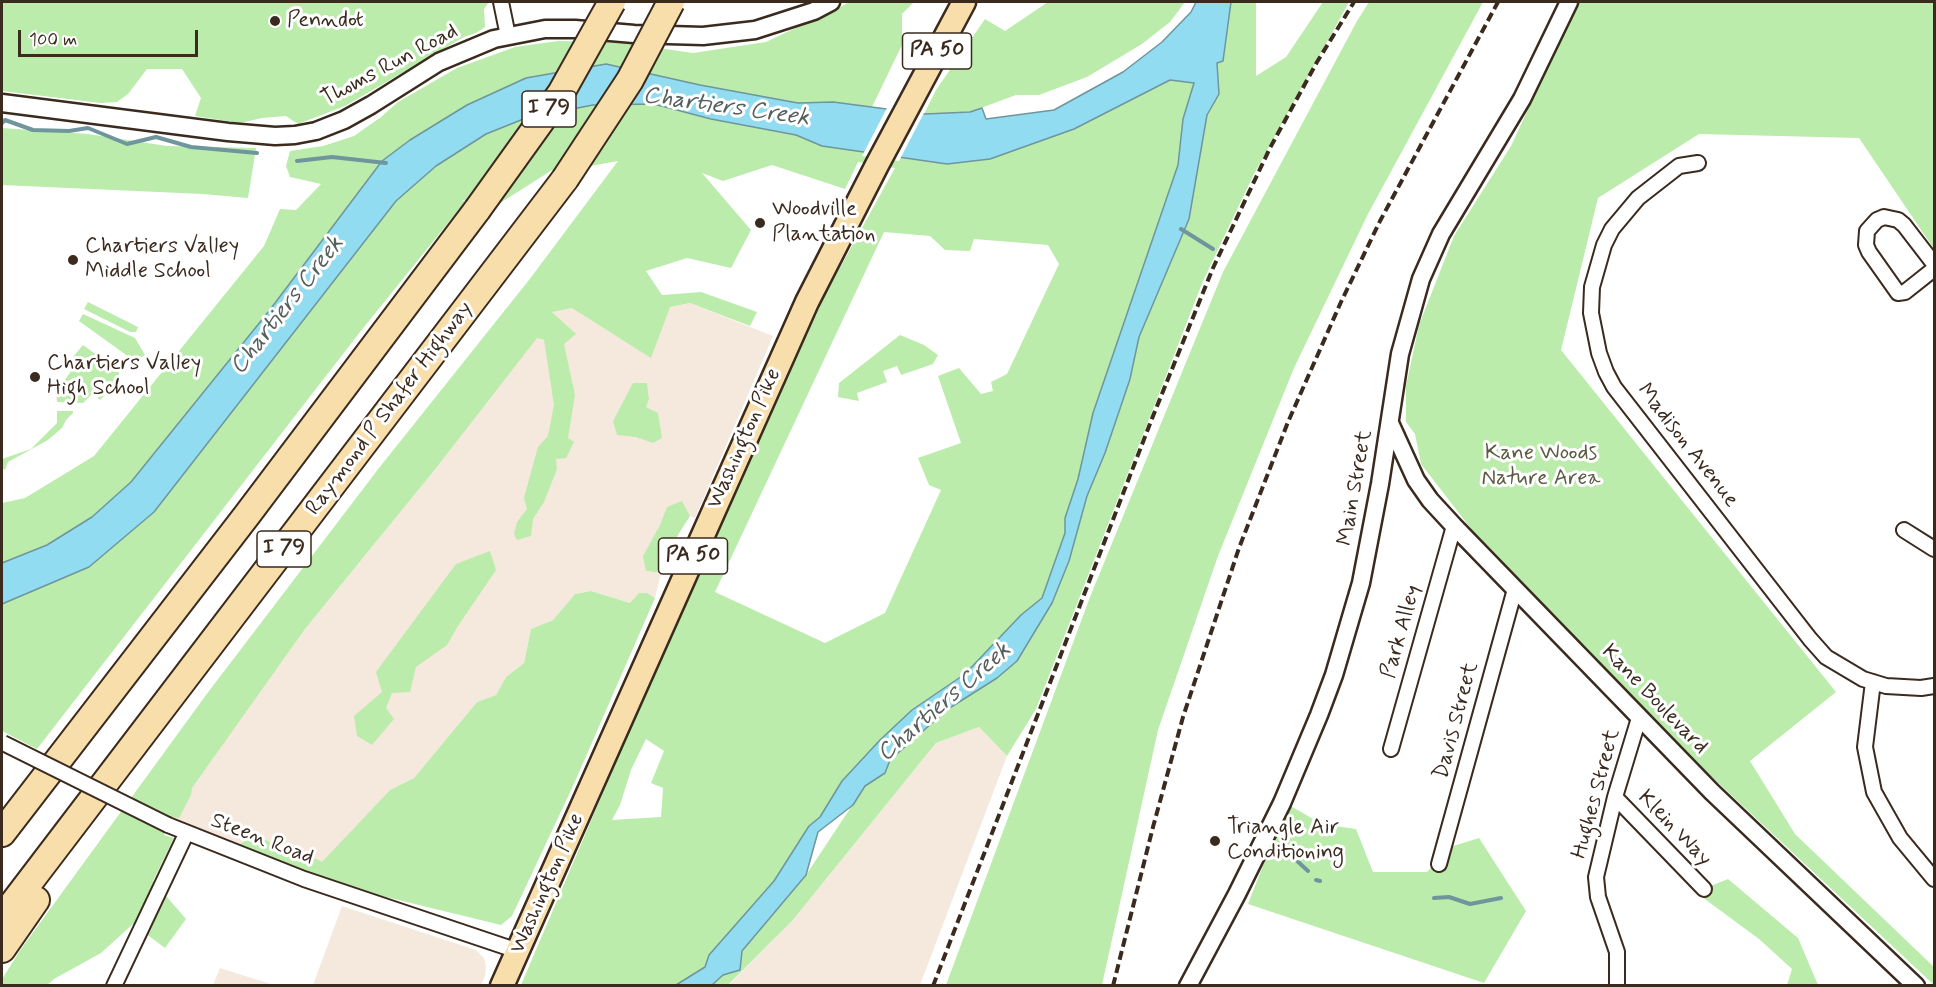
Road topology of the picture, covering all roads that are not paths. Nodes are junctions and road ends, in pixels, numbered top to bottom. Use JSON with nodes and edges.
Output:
{"nodes":[{"id":1,"x":501,"y":2,"type":"edge"},
{"id":2,"x":612,"y":2,"type":"edge"},
{"id":3,"x":671,"y":2,"type":"edge"},
{"id":4,"x":831,"y":2,"type":"edge"},
{"id":5,"x":964,"y":2,"type":"edge"},
{"id":6,"x":1569,"y":2,"type":"edge"},
{"id":7,"x":508,"y":36,"type":"junction"},
{"id":8,"x":2,"y":103,"type":"edge"},
{"id":9,"x":1698,"y":163,"type":"dead end"},
{"id":10,"x":1935,"y":264,"type":"edge"},
{"id":11,"x":1935,"y":269,"type":"edge"},
{"id":12,"x":1390,"y":422,"type":"junction"},
{"id":13,"x":1454,"y":526,"type":"junction"},
{"id":14,"x":1904,"y":530,"type":"dead end"},
{"id":15,"x":297,"y":533,"type":"junction"},
{"id":16,"x":1935,"y":549,"type":"edge"},
{"id":17,"x":1515,"y":589,"type":"junction"},
{"id":18,"x":1873,"y":682,"type":"junction"},
{"id":19,"x":1935,"y":686,"type":"edge"},
{"id":20,"x":1640,"y":718,"type":"junction"},
{"id":21,"x":2,"y":742,"type":"edge"},
{"id":22,"x":1391,"y":749,"type":"dead end"},
{"id":23,"x":1615,"y":797,"type":"junction"},
{"id":24,"x":2,"y":833,"type":"edge"},
{"id":25,"x":186,"y":834,"type":"junction"},
{"id":26,"x":1439,"y":864,"type":"dead end"},
{"id":27,"x":1935,"y":879,"type":"edge"},
{"id":28,"x":1704,"y":889,"type":"dead end"},
{"id":29,"x":2,"y":918,"type":"edge"},
{"id":30,"x":2,"y":949,"type":"edge"},
{"id":31,"x":518,"y":951,"type":"junction"},
{"id":32,"x":114,"y":986,"type":"edge"},
{"id":33,"x":502,"y":986,"type":"edge"},
{"id":34,"x":1188,"y":986,"type":"edge"},
{"id":35,"x":1617,"y":986,"type":"edge"},
{"id":36,"x":1917,"y":986,"type":"edge"}],
"edges":[{"from":1,"to":7,"type":"street"},
{"from":2,"to":24,"type":"highway","number":"I 79","bridge":true},
{"from":3,"to":15,"type":"highway","name":"Raymond P Shafer Highway","number":"I 79","bridge":true},
{"from":4,"to":7,"type":"street","name":"Thoms Run Road"},
{"from":5,"to":31,"type":"main road","name":"Washington Pike","number":"PA 50"},
{"from":6,"to":12,"type":"street","name":"Main Street"},
{"from":7,"to":8,"type":"street","name":"Thoms Run Road"},
{"from":9,"to":18,"type":"street","name":"Madison Avenue"},
{"from":10,"to":11,"type":"street"},
{"from":12,"to":13,"type":"street","name":"Kane Boulevard"},
{"from":12,"to":34,"type":"street","name":"Main Street"},
{"from":13,"to":17,"type":"street","name":"Kane Boulevard"},
{"from":13,"to":22,"type":"street","name":"Park Alley"},
{"from":14,"to":16,"type":"street"},
{"from":15,"to":29,"type":"highway","name":"Raymond P Shafer Highway","number":"I 79"},
{"from":15,"to":30,"type":"highway"},
{"from":17,"to":20,"type":"street","name":"Kane Boulevard"},
{"from":17,"to":26,"type":"street","name":"Davis Street"},
{"from":18,"to":19,"type":"street","name":"Madison Avenue"},
{"from":18,"to":27,"type":"street"},
{"from":20,"to":23,"type":"street","name":"Hughes Street"},
{"from":20,"to":36,"type":"street","name":"Kane Boulevard"},
{"from":21,"to":25,"type":"street","name":"Steen Road","bridge":true},
{"from":23,"to":28,"type":"street","name":"Klein Way"},
{"from":23,"to":35,"type":"street","name":"Hughes Street"},
{"from":25,"to":31,"type":"street","name":"Steen Road"},
{"from":25,"to":32,"type":"street"},
{"from":31,"to":33,"type":"main road","name":"Washington Pike","number":"PA 50"}]}
